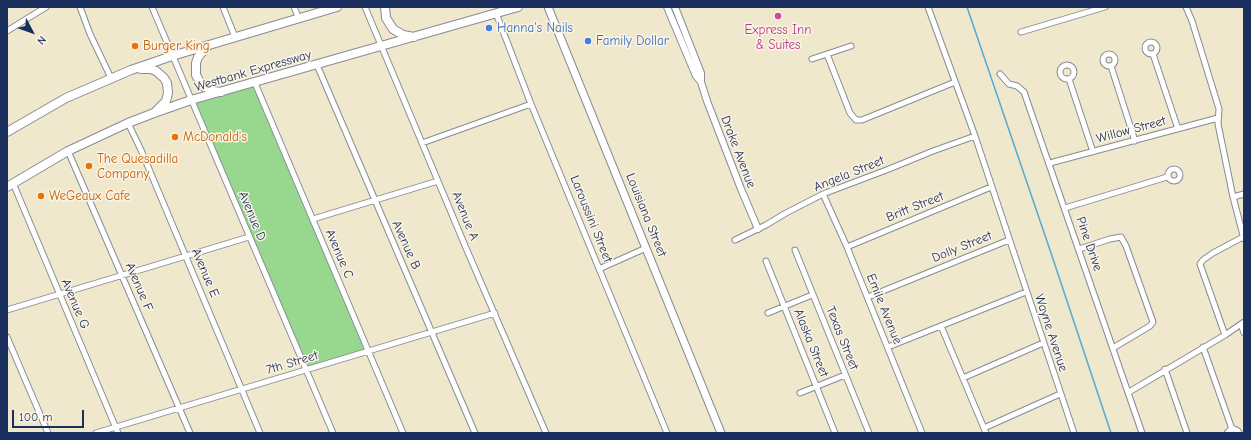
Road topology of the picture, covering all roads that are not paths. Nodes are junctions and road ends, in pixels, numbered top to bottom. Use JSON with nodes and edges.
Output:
{"nodes":[{"id":1,"x":46,"y":7,"type":"edge"},
{"id":2,"x":80,"y":7,"type":"edge"},
{"id":3,"x":152,"y":7,"type":"edge"},
{"id":4,"x":223,"y":7,"type":"edge"},
{"id":5,"x":294,"y":7,"type":"edge"},
{"id":6,"x":337,"y":7,"type":"edge"},
{"id":7,"x":365,"y":7,"type":"edge"},
{"id":8,"x":385,"y":7,"type":"edge"},
{"id":9,"x":518,"y":7,"type":"edge"},
{"id":10,"x":548,"y":7,"type":"edge"},
{"id":11,"x":667,"y":7,"type":"edge"},
{"id":12,"x":675,"y":7,"type":"edge"},
{"id":13,"x":928,"y":7,"type":"edge"},
{"id":14,"x":1105,"y":7,"type":"edge"},
{"id":15,"x":1186,"y":7,"type":"edge"},
{"id":16,"x":508,"y":9,"type":"edge"},
{"id":17,"x":496,"y":13,"type":"junction"},
{"id":18,"x":299,"y":19,"type":"junction"},
{"id":19,"x":7,"y":31,"type":"edge"},
{"id":20,"x":1021,"y":32,"type":"dead end"},
{"id":21,"x":235,"y":37,"type":"junction"},
{"id":22,"x":414,"y":37,"type":"junction"},
{"id":23,"x":210,"y":45,"type":"junction"},
{"id":24,"x":851,"y":46,"type":"dead end"},
{"id":25,"x":382,"y":47,"type":"junction"},
{"id":26,"x":827,"y":54,"type":"junction"},
{"id":27,"x":1153,"y":54,"type":"dead end"},
{"id":28,"x":172,"y":56,"type":"junction"},
{"id":29,"x":812,"y":59,"type":"dead end"},
{"id":30,"x":317,"y":65,"type":"junction"},
{"id":31,"x":1111,"y":66,"type":"dead end"},
{"id":32,"x":131,"y":70,"type":"junction"},
{"id":33,"x":1000,"y":74,"type":"dead end"},
{"id":34,"x":110,"y":78,"type":"junction"},
{"id":35,"x":1069,"y":79,"type":"dead end"},
{"id":36,"x":701,"y":82,"type":"junction"},
{"id":37,"x":955,"y":82,"type":"junction"},
{"id":38,"x":255,"y":83,"type":"junction"},
{"id":39,"x":224,"y":92,"type":"junction"},
{"id":40,"x":192,"y":100,"type":"junction"},
{"id":41,"x":532,"y":104,"type":"junction"},
{"id":42,"x":154,"y":113,"type":"junction"},
{"id":43,"x":1218,"y":118,"type":"junction"},
{"id":44,"x":128,"y":122,"type":"junction"},
{"id":45,"x":1178,"y":129,"type":"junction"},
{"id":46,"x":7,"y":132,"type":"edge"},
{"id":47,"x":974,"y":136,"type":"junction"},
{"id":48,"x":1134,"y":141,"type":"junction"},
{"id":49,"x":422,"y":143,"type":"junction"},
{"id":50,"x":68,"y":151,"type":"junction"},
{"id":51,"x":1093,"y":152,"type":"junction"},
{"id":52,"x":1050,"y":163,"type":"junction"},
{"id":53,"x":1167,"y":177,"type":"dead end"},
{"id":54,"x":438,"y":181,"type":"junction"},
{"id":55,"x":10,"y":185,"type":"edge"},
{"id":56,"x":991,"y":187,"type":"junction"},
{"id":57,"x":823,"y":194,"type":"junction"},
{"id":58,"x":1244,"y":194,"type":"edge"},
{"id":59,"x":1233,"y":197,"type":"junction"},
{"id":60,"x":374,"y":200,"type":"junction"},
{"id":61,"x":1065,"y":208,"type":"junction"},
{"id":62,"x":312,"y":219,"type":"junction"},
{"id":63,"x":758,"y":229,"type":"junction"},
{"id":64,"x":249,"y":237,"type":"junction"},
{"id":65,"x":1244,"y":238,"type":"edge"},
{"id":66,"x":735,"y":240,"type":"dead end"},
{"id":67,"x":1009,"y":240,"type":"junction"},
{"id":68,"x":847,"y":247,"type":"junction"},
{"id":69,"x":646,"y":248,"type":"junction"},
{"id":70,"x":1079,"y":249,"type":"junction"},
{"id":71,"x":794,"y":250,"type":"dead end"},
{"id":72,"x":186,"y":256,"type":"junction"},
{"id":73,"x":766,"y":261,"type":"dead end"},
{"id":74,"x":599,"y":268,"type":"junction"},
{"id":75,"x":122,"y":276,"type":"junction"},
{"id":76,"x":1026,"y":292,"type":"junction"},
{"id":77,"x":59,"y":294,"type":"junction"},
{"id":78,"x":812,"y":295,"type":"junction"},
{"id":79,"x":868,"y":297,"type":"junction"},
{"id":80,"x":784,"y":306,"type":"junction"},
{"id":81,"x":7,"y":310,"type":"edge"},
{"id":82,"x":495,"y":313,"type":"junction"},
{"id":83,"x":768,"y":313,"type":"dead end"},
{"id":84,"x":1242,"y":323,"type":"edge"},
{"id":85,"x":941,"y":326,"type":"junction"},
{"id":86,"x":432,"y":332,"type":"junction"},
{"id":87,"x":1244,"y":333,"type":"edge"},
{"id":88,"x":1225,"y":335,"type":"junction"},
{"id":89,"x":7,"y":338,"type":"edge"},
{"id":90,"x":1043,"y":343,"type":"junction"},
{"id":91,"x":888,"y":347,"type":"junction"},
{"id":92,"x":1203,"y":347,"type":"junction"},
{"id":93,"x":1113,"y":348,"type":"junction"},
{"id":94,"x":369,"y":351,"type":"junction"},
{"id":95,"x":1165,"y":369,"type":"junction"},
{"id":96,"x":306,"y":370,"type":"junction"},
{"id":97,"x":845,"y":374,"type":"junction"},
{"id":98,"x":963,"y":378,"type":"junction"},
{"id":99,"x":816,"y":386,"type":"junction"},
{"id":100,"x":242,"y":389,"type":"junction"},
{"id":101,"x":1129,"y":392,"type":"junction"},
{"id":102,"x":800,"y":393,"type":"dead end"},
{"id":103,"x":1060,"y":394,"type":"junction"},
{"id":104,"x":179,"y":408,"type":"junction"},
{"id":105,"x":115,"y":427,"type":"junction"},
{"id":106,"x":1232,"y":429,"type":"junction"},
{"id":107,"x":985,"y":430,"type":"edge"},
{"id":108,"x":48,"y":433,"type":"edge"},
{"id":109,"x":96,"y":433,"type":"edge"},
{"id":110,"x":118,"y":433,"type":"edge"},
{"id":111,"x":190,"y":433,"type":"edge"},
{"id":112,"x":260,"y":433,"type":"edge"},
{"id":113,"x":332,"y":433,"type":"edge"},
{"id":114,"x":404,"y":433,"type":"edge"},
{"id":115,"x":475,"y":433,"type":"edge"},
{"id":116,"x":546,"y":433,"type":"edge"},
{"id":117,"x":667,"y":433,"type":"edge"},
{"id":118,"x":721,"y":433,"type":"edge"},
{"id":119,"x":836,"y":433,"type":"edge"},
{"id":120,"x":869,"y":433,"type":"edge"},
{"id":121,"x":922,"y":433,"type":"edge"},
{"id":122,"x":1074,"y":433,"type":"edge"},
{"id":123,"x":1142,"y":433,"type":"edge"},
{"id":124,"x":1187,"y":433,"type":"edge"},
{"id":125,"x":1227,"y":433,"type":"edge"},
{"id":126,"x":1239,"y":433,"type":"edge"}],
"edges":[{"from":1,"to":19,"type":"street"},
{"from":2,"to":34,"type":"street"},
{"from":3,"to":28,"type":"street","name":"Avenue D"},
{"from":4,"to":21,"type":"street"},
{"from":5,"to":18,"type":"street"},
{"from":6,"to":18,"type":"highway"},
{"from":7,"to":25,"type":"street","name":"Avenue A"},
{"from":8,"to":22,"type":"highway"},
{"from":9,"to":16,"type":"highway","name":"Westbank Expressway"},
{"from":10,"to":69,"type":"main road","name":"Louisiana Street"},
{"from":11,"to":36,"type":"street","name":"Drake Avenue"},
{"from":12,"to":36,"type":"street","name":"Drake Avenue"},
{"from":13,"to":37,"type":"street"},
{"from":14,"to":20,"type":"street"},
{"from":15,"to":43,"type":"street"},
{"from":16,"to":17,"type":"highway","name":"Westbank Expressway"},
{"from":17,"to":22,"type":"highway","name":"Westbank Expressway"},
{"from":17,"to":41,"type":"street","name":"Laroussini Street"},
{"from":18,"to":21,"type":"highway"},
{"from":21,"to":23,"type":"highway"},
{"from":22,"to":25,"type":"highway","name":"Westbank Expressway"},
{"from":23,"to":28,"type":"highway"},
{"from":23,"to":39,"type":"highway"},
{"from":24,"to":26,"type":"street"},
{"from":25,"to":30,"type":"highway","name":"Westbank Expressway"},
{"from":25,"to":49,"type":"street","name":"Avenue A"},
{"from":26,"to":29,"type":"street"},
{"from":26,"to":37,"type":"street"},
{"from":27,"to":45,"type":"street"},
{"from":28,"to":32,"type":"highway"},
{"from":28,"to":40,"type":"street","name":"Avenue D"},
{"from":30,"to":38,"type":"highway","name":"Westbank Expressway"},
{"from":30,"to":60,"type":"street","name":"Avenue B"},
{"from":31,"to":48,"type":"street"},
{"from":32,"to":34,"type":"highway"},
{"from":32,"to":42,"type":"highway"},
{"from":33,"to":52,"type":"street","name":"Pine Drive"},
{"from":34,"to":46,"type":"highway"},
{"from":35,"to":51,"type":"street"},
{"from":36,"to":63,"type":"street","name":"Drake Avenue"},
{"from":37,"to":47,"type":"street"},
{"from":38,"to":39,"type":"highway","name":"Westbank Expressway"},
{"from":38,"to":62,"type":"street","name":"Avenue C"},
{"from":39,"to":40,"type":"highway","name":"Westbank Expressway"},
{"from":40,"to":42,"type":"highway","name":"Westbank Expressway"},
{"from":40,"to":64,"type":"street","name":"Avenue D"},
{"from":41,"to":49,"type":"street"},
{"from":41,"to":74,"type":"street","name":"Laroussini Street"},
{"from":42,"to":44,"type":"highway","name":"Westbank Expressway"},
{"from":43,"to":45,"type":"street","name":"Willow Street"},
{"from":43,"to":59,"type":"street"},
{"from":44,"to":50,"type":"highway","name":"Westbank Expressway"},
{"from":44,"to":72,"type":"street","name":"Avenue E"},
{"from":45,"to":48,"type":"street","name":"Willow Street"},
{"from":47,"to":56,"type":"street","name":"Dolly Street"},
{"from":47,"to":57,"type":"street","name":"Angela Street"},
{"from":48,"to":51,"type":"street","name":"Willow Street"},
{"from":49,"to":54,"type":"street","name":"Avenue A"},
{"from":50,"to":55,"type":"highway","name":"Westbank Expressway"},
{"from":50,"to":75,"type":"street","name":"Avenue F"},
{"from":51,"to":52,"type":"street","name":"Willow Street"},
{"from":52,"to":61,"type":"street","name":"Pine Drive"},
{"from":53,"to":61,"type":"street"},
{"from":54,"to":60,"type":"street"},
{"from":54,"to":82,"type":"street","name":"Avenue A"},
{"from":55,"to":77,"type":"street","name":"Avenue G"},
{"from":56,"to":67,"type":"street","name":"Dolly Street"},
{"from":56,"to":68,"type":"street","name":"Britt Street"},
{"from":57,"to":63,"type":"street","name":"Angela Street"},
{"from":57,"to":68,"type":"street","name":"Emile Avenue"},
{"from":58,"to":59,"type":"street"},
{"from":59,"to":65,"type":"street"},
{"from":60,"to":62,"type":"street"},
{"from":60,"to":86,"type":"street","name":"Avenue B"},
{"from":61,"to":70,"type":"street","name":"Pine Drive"},
{"from":62,"to":94,"type":"street","name":"Avenue C"},
{"from":63,"to":66,"type":"street","name":"Angela Street"},
{"from":64,"to":72,"type":"street"},
{"from":64,"to":96,"type":"street","name":"Avenue D"},
{"from":65,"to":88,"type":"street"},
{"from":67,"to":76,"type":"street","name":"Wayne Avenue"},
{"from":67,"to":79,"type":"street","name":"Dolly Street"},
{"from":68,"to":79,"type":"street","name":"Emile Avenue"},
{"from":69,"to":74,"type":"street"},
{"from":69,"to":118,"type":"main road","name":"Louisiana Street"},
{"from":70,"to":93,"type":"street","name":"Pine Drive"},
{"from":70,"to":93,"type":"street"},
{"from":71,"to":78,"type":"street","name":"Texas Street"},
{"from":72,"to":75,"type":"street"},
{"from":72,"to":100,"type":"street","name":"Avenue E"},
{"from":73,"to":80,"type":"street","name":"Alaska Street"},
{"from":74,"to":117,"type":"street","name":"Laroussini Street"},
{"from":75,"to":77,"type":"street"},
{"from":75,"to":104,"type":"street","name":"Avenue F"},
{"from":76,"to":85,"type":"street"},
{"from":76,"to":90,"type":"street","name":"Wayne Avenue"},
{"from":77,"to":81,"type":"street"},
{"from":77,"to":105,"type":"street","name":"Avenue G"},
{"from":78,"to":80,"type":"street"},
{"from":78,"to":97,"type":"street","name":"Texas Street"},
{"from":79,"to":91,"type":"street","name":"Emile Avenue"},
{"from":80,"to":83,"type":"street"},
{"from":80,"to":99,"type":"street","name":"Alaska Street"},
{"from":82,"to":86,"type":"street","name":"7th Street"},
{"from":82,"to":116,"type":"street","name":"Avenue A"},
{"from":84,"to":87,"type":"street"},
{"from":84,"to":88,"type":"street"},
{"from":85,"to":91,"type":"street"},
{"from":85,"to":98,"type":"street"},
{"from":86,"to":94,"type":"street","name":"7th Street"},
{"from":86,"to":115,"type":"street","name":"Avenue B"},
{"from":88,"to":92,"type":"street"},
{"from":89,"to":108,"type":"street"},
{"from":90,"to":98,"type":"street"},
{"from":90,"to":103,"type":"street","name":"Wayne Avenue"},
{"from":91,"to":121,"type":"street","name":"Emile Avenue"},
{"from":92,"to":95,"type":"street"},
{"from":92,"to":106,"type":"street"},
{"from":93,"to":101,"type":"street","name":"Pine Drive"},
{"from":94,"to":96,"type":"street","name":"7th Street"},
{"from":94,"to":114,"type":"street","name":"Avenue C"},
{"from":95,"to":101,"type":"street"},
{"from":95,"to":124,"type":"street"},
{"from":96,"to":100,"type":"street","name":"7th Street"},
{"from":96,"to":113,"type":"street","name":"Avenue D"},
{"from":97,"to":99,"type":"street"},
{"from":97,"to":120,"type":"street","name":"Texas Street"},
{"from":98,"to":107,"type":"street"},
{"from":99,"to":102,"type":"street"},
{"from":99,"to":119,"type":"street","name":"Alaska Street"},
{"from":100,"to":104,"type":"street","name":"7th Street"},
{"from":100,"to":112,"type":"street","name":"Avenue E"},
{"from":101,"to":123,"type":"street","name":"Pine Drive"},
{"from":103,"to":107,"type":"street"},
{"from":103,"to":122,"type":"street","name":"Wayne Avenue"},
{"from":104,"to":105,"type":"street","name":"7th Street"},
{"from":104,"to":111,"type":"street","name":"Avenue F"},
{"from":105,"to":109,"type":"street","name":"7th Street"},
{"from":105,"to":110,"type":"street","name":"Avenue G"},
{"from":106,"to":125,"type":"street"},
{"from":106,"to":126,"type":"street"}]}
